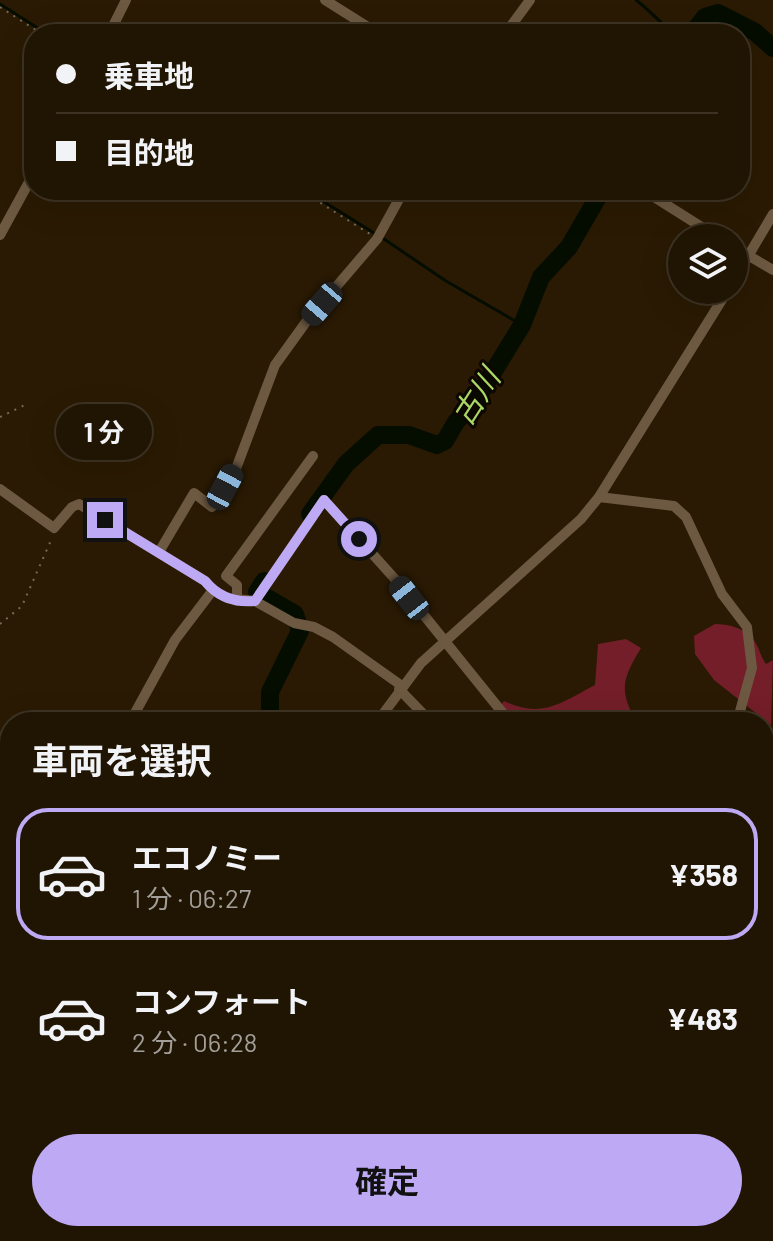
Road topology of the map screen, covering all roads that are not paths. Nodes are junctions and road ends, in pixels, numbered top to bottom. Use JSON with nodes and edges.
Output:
{"nodes":[{"id":1,"x":126,"y":0,"type":"edge"},
{"id":2,"x":325,"y":0,"type":"edge"},
{"id":3,"x":530,"y":0,"type":"edge"},
{"id":4,"x":114,"y":24,"type":"edge"},
{"id":5,"x":363,"y":24,"type":"edge"},
{"id":6,"x":512,"y":24,"type":"edge"},
{"id":7,"x":24,"y":191,"type":"edge"},
{"id":8,"x":398,"y":200,"type":"edge"},
{"id":9,"x":659,"y":200,"type":"edge"},
{"id":10,"x":773,"y":214,"type":"edge"},
{"id":11,"x":697,"y":224,"type":"edge"},
{"id":12,"x":0,"y":235,"type":"edge"},
{"id":13,"x":748,"y":256,"type":"joint"},
{"id":14,"x":773,"y":270,"type":"edge"},
{"id":15,"x":719,"y":304,"type":"edge"},
{"id":16,"x":313,"y":456,"type":"dead end"},
{"id":17,"x":0,"y":489,"type":"edge"},
{"id":18,"x":599,"y":497,"type":"junction"},
{"id":19,"x":159,"y":552,"type":"junction"},
{"id":20,"x":213,"y":590,"type":"junction"},
{"id":21,"x":258,"y":596,"type":"junction"},
{"id":22,"x":237,"y":601,"type":"junction"},
{"id":23,"x":444,"y":641,"type":"junction"},
{"id":24,"x":401,"y":687,"type":"junction"},
{"id":25,"x":135,"y":712,"type":"edge"},
{"id":26,"x":384,"y":712,"type":"edge"},
{"id":27,"x":422,"y":712,"type":"edge"},
{"id":28,"x":502,"y":712,"type":"edge"},
{"id":29,"x":740,"y":712,"type":"edge"}],
"edges":[{"from":1,"to":4,"type":"street"},
{"from":2,"to":5,"type":"street"},
{"from":3,"to":6,"type":"street"},
{"from":7,"to":12,"type":"street"},
{"from":8,"to":19,"type":"street"},
{"from":9,"to":11,"type":"street"},
{"from":10,"to":13,"type":"street"},
{"from":13,"to":14,"type":"street"},
{"from":15,"to":18,"type":"street"},
{"from":16,"to":22,"type":"street"},
{"from":17,"to":19,"type":"street"},
{"from":18,"to":23,"type":"street"},
{"from":18,"to":29,"type":"street"},
{"from":19,"to":20,"type":"street"},
{"from":20,"to":22,"type":"street"},
{"from":20,"to":25,"type":"street"},
{"from":21,"to":22,"type":"street"},
{"from":21,"to":23,"type":"street"},
{"from":21,"to":24,"type":"street"},
{"from":23,"to":24,"type":"street"},
{"from":23,"to":28,"type":"street"},
{"from":24,"to":26,"type":"street"},
{"from":24,"to":27,"type":"street"}]}
